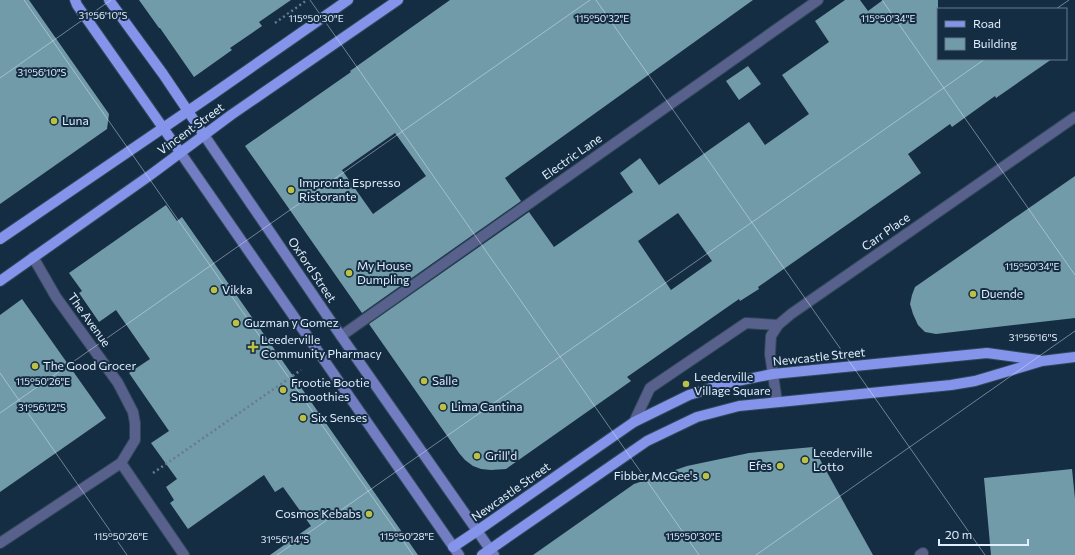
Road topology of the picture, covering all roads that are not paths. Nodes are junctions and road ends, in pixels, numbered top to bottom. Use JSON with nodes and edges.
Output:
{"nodes":[{"id":1,"x":75,"y":0,"type":"edge"},
{"id":2,"x":109,"y":0,"type":"edge"},
{"id":3,"x":348,"y":0,"type":"edge"},
{"id":4,"x":398,"y":0,"type":"edge"},
{"id":5,"x":818,"y":0,"type":"edge"},
{"id":6,"x":188,"y":111,"type":"junction"},
{"id":7,"x":1075,"y":117,"type":"edge"},
{"id":8,"x":163,"y":128,"type":"junction"},
{"id":9,"x":204,"y":135,"type":"junction"},
{"id":10,"x":180,"y":152,"type":"junction"},
{"id":11,"x":0,"y":239,"type":"edge"},
{"id":12,"x":33,"y":257,"type":"junction"},
{"id":13,"x":0,"y":280,"type":"edge"},
{"id":14,"x":778,"y":325,"type":"junction"},
{"id":15,"x":341,"y":336,"type":"junction"},
{"id":16,"x":1075,"y":357,"type":"edge"},
{"id":17,"x":1042,"y":361,"type":"junction"},
{"id":18,"x":773,"y":374,"type":"junction"},
{"id":19,"x":777,"y":402,"type":"junction"},
{"id":20,"x":634,"y":422,"type":"junction"},
{"id":21,"x":121,"y":463,"type":"junction"},
{"id":22,"x":477,"y":532,"type":"junction"},
{"id":23,"x":0,"y":543,"type":"edge"},
{"id":24,"x":456,"y":551,"type":"edge"},
{"id":25,"x":489,"y":553,"type":"edge"},
{"id":26,"x":184,"y":555,"type":"edge"}],
"edges":[{"from":1,"to":8,"type":"main road"},
{"from":2,"to":6,"type":"main road","name":"Oxford Street"},
{"from":3,"to":6,"type":"main road","name":"Vincent Street"},
{"from":4,"to":9,"type":"main road","name":"Vincent Street"},
{"from":5,"to":15,"type":"street","name":"Electric Lane"},
{"from":6,"to":8,"type":"main road","name":"Vincent Street"},
{"from":6,"to":9,"type":"main road","name":"Oxford Street"},
{"from":7,"to":14,"type":"street","name":"Carr Place"},
{"from":8,"to":10,"type":"main road"},
{"from":8,"to":11,"type":"main road","name":"Vincent Street"},
{"from":9,"to":10,"type":"main road","name":"Vincent Street"},
{"from":9,"to":15,"type":"main road","name":"Oxford Street"},
{"from":10,"to":12,"type":"main road","name":"Vincent Street"},
{"from":10,"to":24,"type":"main road"},
{"from":12,"to":13,"type":"main road","name":"Vincent Street"},
{"from":12,"to":21,"type":"street","name":"The Avenue"},
{"from":14,"to":18,"type":"street","name":"Carr Place"},
{"from":14,"to":20,"type":"street"},
{"from":15,"to":22,"type":"main road","name":"Oxford Street"},
{"from":16,"to":17,"type":"main road","name":"Newcastle Street"},
{"from":17,"to":18,"type":"main road","name":"Newcastle Street"},
{"from":17,"to":19,"type":"main road","name":"Newcastle Street"},
{"from":18,"to":19,"type":"street","name":"Carr Place"},
{"from":18,"to":20,"type":"main road","name":"Newcastle Street"},
{"from":19,"to":25,"type":"main road","name":"Newcastle Street"},
{"from":20,"to":22,"type":"main road","name":"Newcastle Street"},
{"from":21,"to":23,"type":"street"},
{"from":21,"to":26,"type":"street"},
{"from":22,"to":24,"type":"main road","name":"Newcastle Street"},
{"from":22,"to":25,"type":"main road","name":"Oxford Street"}]}
